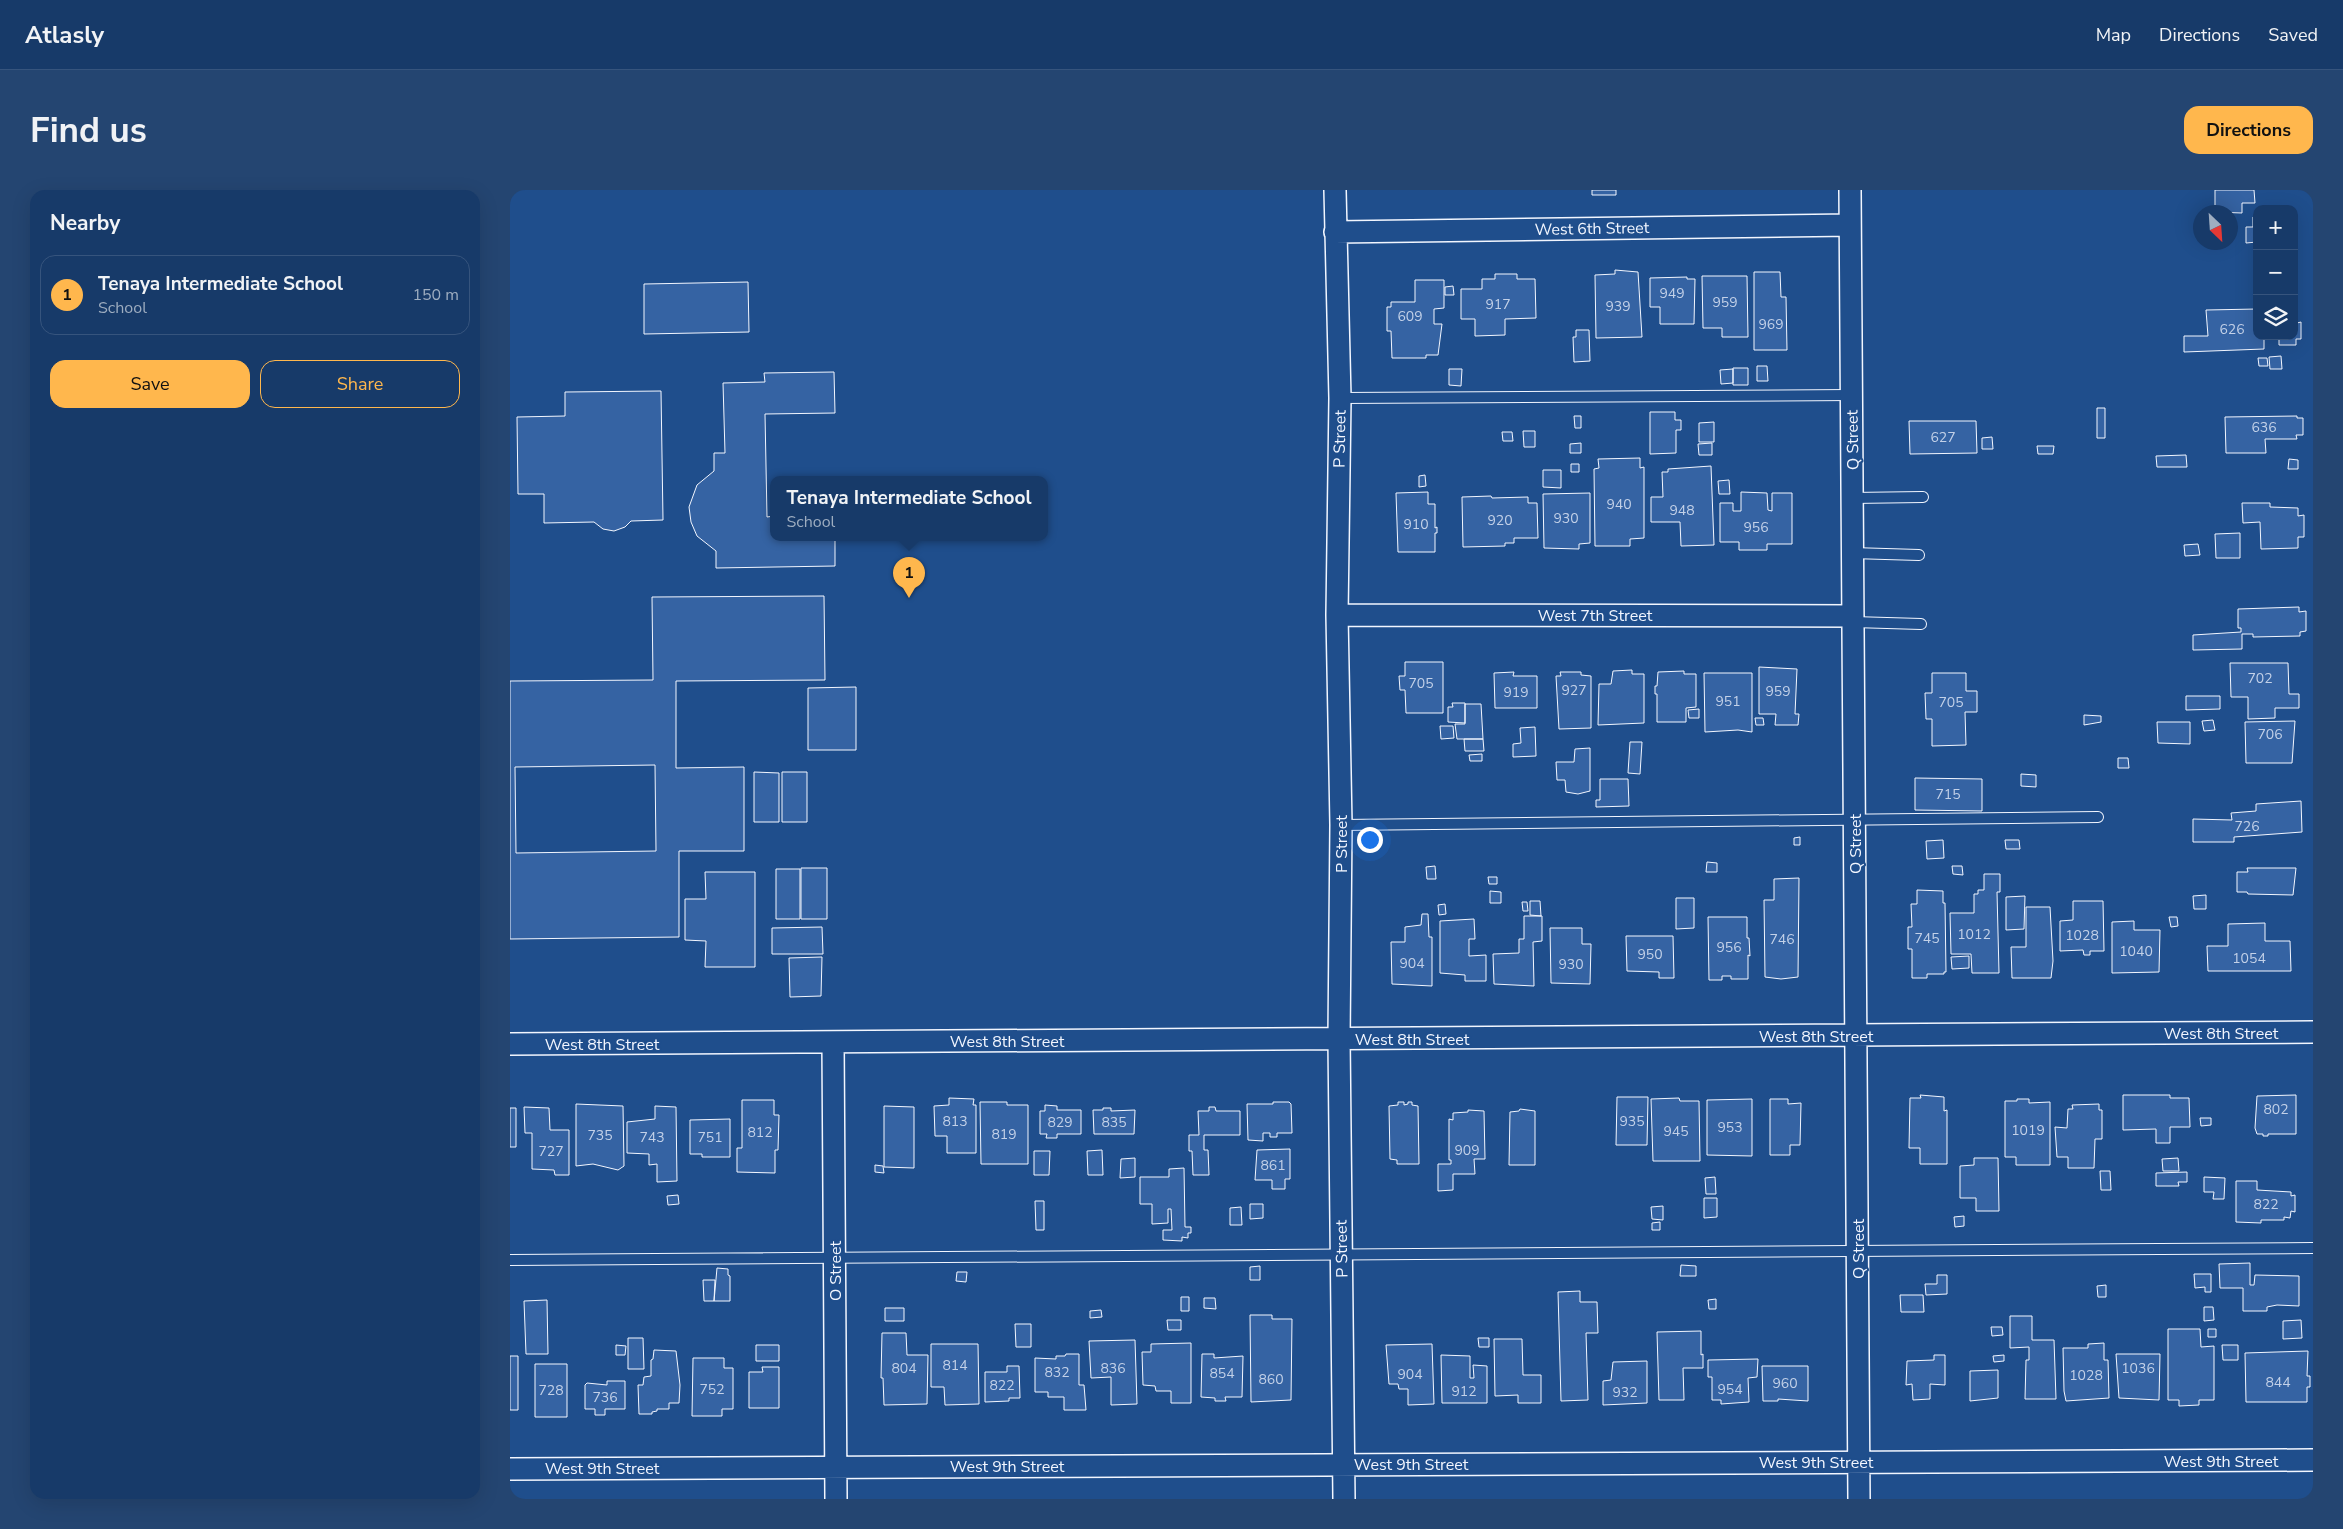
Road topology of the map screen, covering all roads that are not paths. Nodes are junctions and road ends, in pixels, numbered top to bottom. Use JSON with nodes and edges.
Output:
{"nodes":[{"id":1,"x":1335,"y":190,"type":"edge"},
{"id":2,"x":1850,"y":190,"type":"edge"},
{"id":3,"x":1850,"y":225,"type":"junction"},
{"id":4,"x":1335,"y":232,"type":"junction"},
{"id":5,"x":1851,"y":395,"type":"junction"},
{"id":6,"x":1340,"y":398,"type":"junction"},
{"id":7,"x":1923,"y":497,"type":"dead end"},
{"id":8,"x":1852,"y":498,"type":"junction"},
{"id":9,"x":1852,"y":553,"type":"junction"},
{"id":10,"x":1918,"y":555,"type":"dead end"},
{"id":11,"x":1337,"y":615,"type":"junction"},
{"id":12,"x":1853,"y":619,"type":"junction"},
{"id":13,"x":1921,"y":624,"type":"dead end"},
{"id":14,"x":2098,"y":817,"type":"dead end"},
{"id":15,"x":1854,"y":820,"type":"junction"},
{"id":16,"x":1341,"y":825,"type":"junction"},
{"id":17,"x":2313,"y":1032,"type":"edge"},
{"id":18,"x":1856,"y":1036,"type":"junction"},
{"id":19,"x":1339,"y":1040,"type":"junction"},
{"id":20,"x":833,"y":1042,"type":"junction"},
{"id":21,"x":510,"y":1044,"type":"edge"},
{"id":22,"x":2313,"y":1248,"type":"edge"},
{"id":23,"x":1858,"y":1251,"type":"junction"},
{"id":24,"x":1342,"y":1254,"type":"junction"},
{"id":25,"x":836,"y":1258,"type":"junction"},
{"id":26,"x":510,"y":1260,"type":"edge"},
{"id":27,"x":2313,"y":1460,"type":"edge"},
{"id":28,"x":1859,"y":1462,"type":"junction"},
{"id":29,"x":1344,"y":1464,"type":"junction"},
{"id":30,"x":835,"y":1467,"type":"junction"},
{"id":31,"x":510,"y":1469,"type":"edge"},
{"id":32,"x":836,"y":1499,"type":"edge"},
{"id":33,"x":1344,"y":1499,"type":"edge"},
{"id":34,"x":1860,"y":1499,"type":"edge"}],
"edges":[{"from":1,"to":4,"type":"street","name":"P Street"},
{"from":2,"to":3,"type":"street","name":"Q Street"},
{"from":3,"to":4,"type":"street","name":"West 6th Street"},
{"from":3,"to":5,"type":"street","name":"Q Street"},
{"from":4,"to":6,"type":"street","name":"P Street"},
{"from":5,"to":6,"type":"lane"},
{"from":5,"to":8,"type":"street","name":"Q Street"},
{"from":6,"to":11,"type":"street","name":"P Street"},
{"from":7,"to":8,"type":"lane"},
{"from":8,"to":9,"type":"street","name":"Q Street"},
{"from":9,"to":10,"type":"lane"},
{"from":9,"to":12,"type":"street","name":"Q Street"},
{"from":11,"to":12,"type":"street","name":"West 7th Street"},
{"from":11,"to":16,"type":"street","name":"P Street"},
{"from":12,"to":13,"type":"lane"},
{"from":12,"to":15,"type":"street","name":"Q Street"},
{"from":14,"to":15,"type":"lane"},
{"from":15,"to":16,"type":"lane"},
{"from":15,"to":18,"type":"street","name":"Q Street"},
{"from":16,"to":19,"type":"street","name":"P Street"},
{"from":17,"to":18,"type":"street","name":"West 8th Street"},
{"from":18,"to":19,"type":"street","name":"West 8th Street"},
{"from":18,"to":23,"type":"street","name":"Q Street"},
{"from":19,"to":20,"type":"street","name":"West 8th Street"},
{"from":19,"to":24,"type":"street","name":"P Street"},
{"from":20,"to":21,"type":"street","name":"West 8th Street"},
{"from":20,"to":25,"type":"street","name":"O Street"},
{"from":22,"to":23,"type":"lane"},
{"from":23,"to":24,"type":"lane"},
{"from":23,"to":28,"type":"street","name":"Q Street"},
{"from":24,"to":25,"type":"lane"},
{"from":24,"to":29,"type":"street","name":"P Street"},
{"from":25,"to":26,"type":"lane"},
{"from":25,"to":30,"type":"street","name":"O Street"},
{"from":27,"to":28,"type":"street","name":"West 9th Street"},
{"from":28,"to":29,"type":"street","name":"West 9th Street"},
{"from":28,"to":34,"type":"street","name":"Q Street"},
{"from":29,"to":30,"type":"street","name":"West 9th Street"},
{"from":29,"to":33,"type":"street","name":"P Street"},
{"from":30,"to":31,"type":"street","name":"West 9th Street"},
{"from":30,"to":32,"type":"street","name":"O Street"}]}
